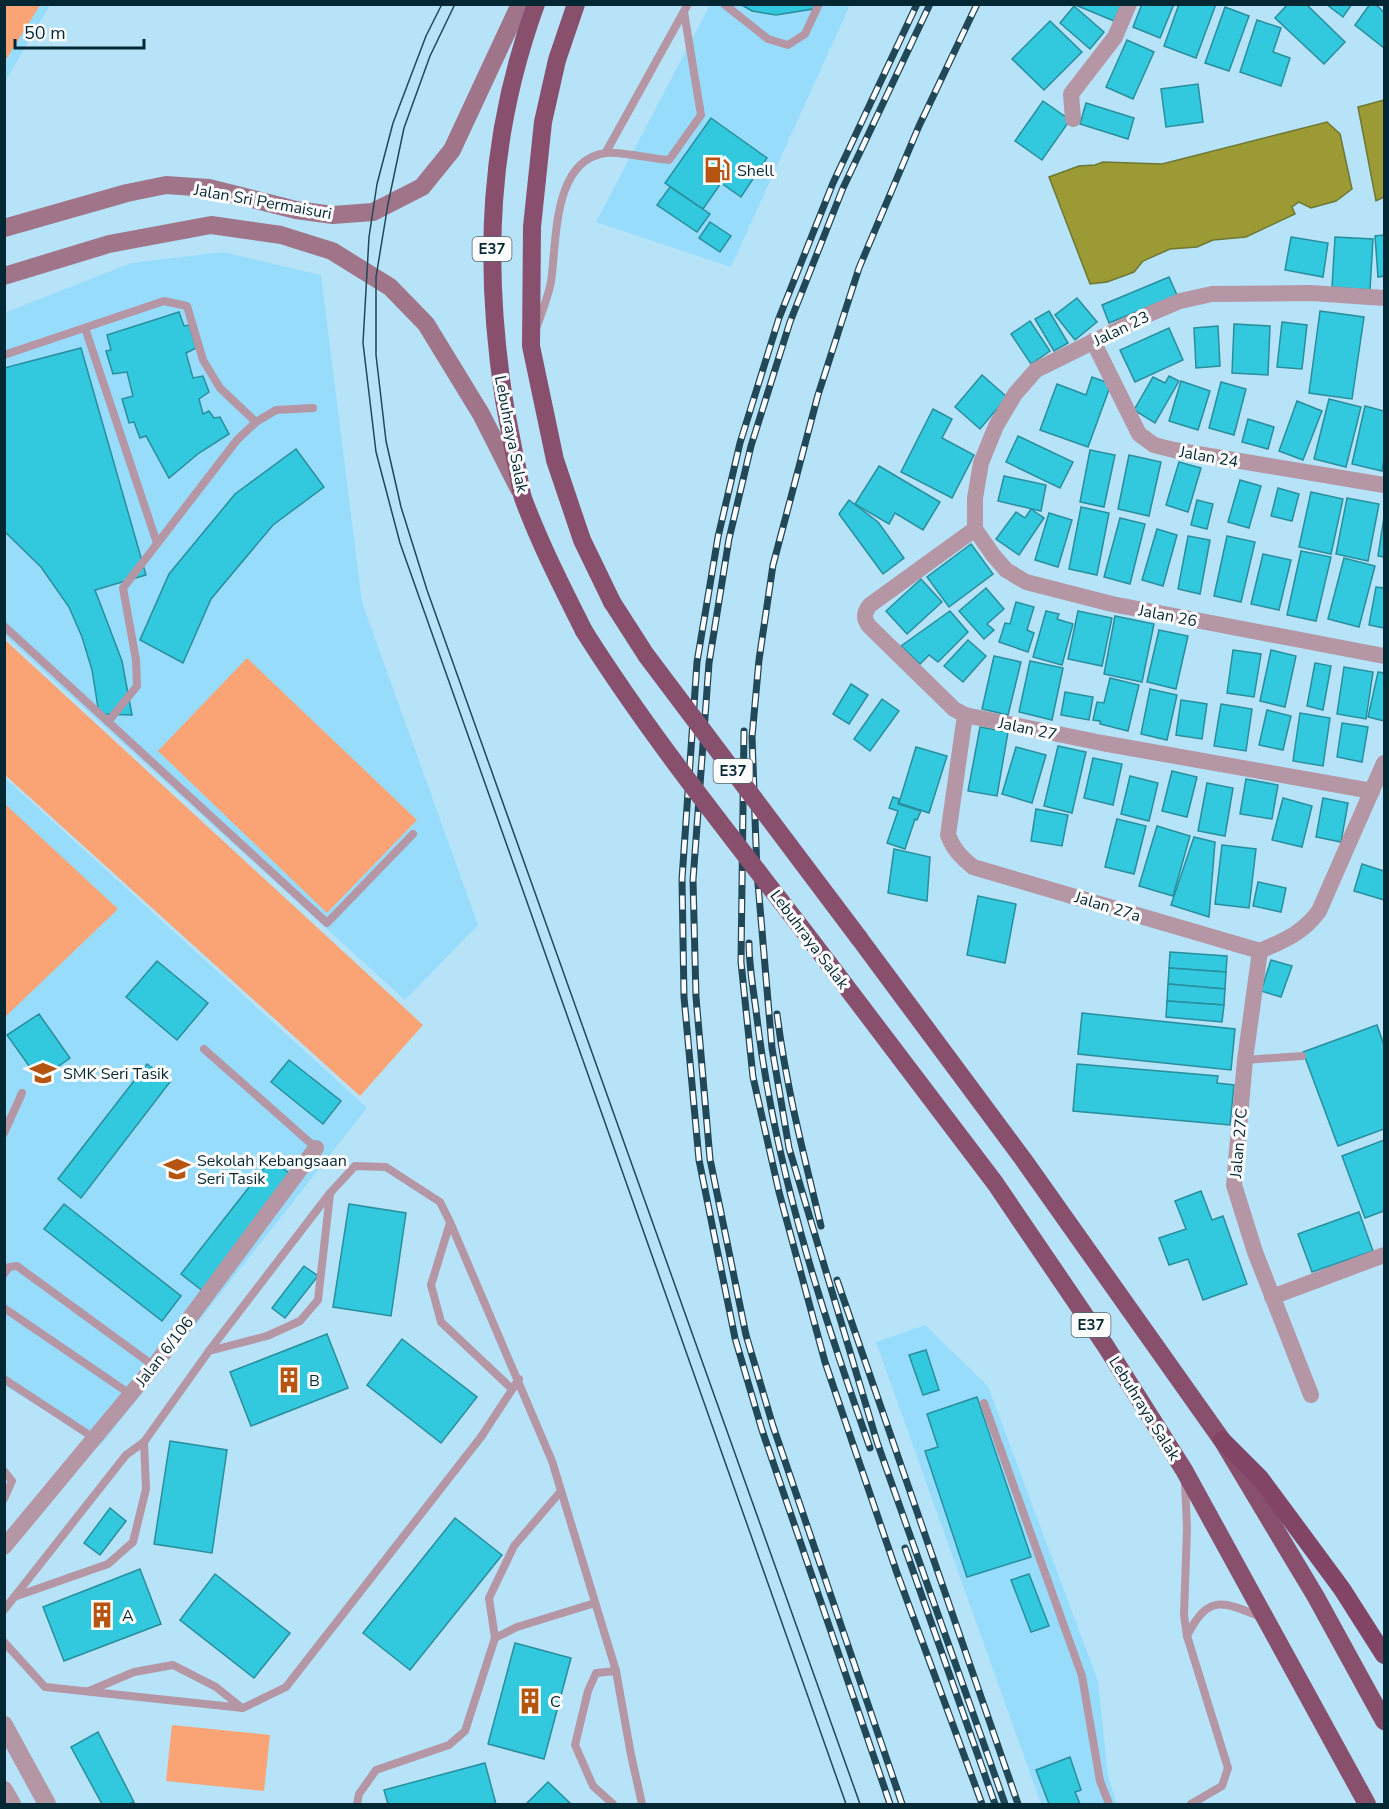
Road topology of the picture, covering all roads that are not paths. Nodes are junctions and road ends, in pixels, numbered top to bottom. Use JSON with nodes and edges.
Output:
{"nodes":[{"id":1,"x":520,"y":4,"type":"edge"},
{"id":2,"x":536,"y":4,"type":"edge"},
{"id":3,"x":576,"y":4,"type":"edge"},
{"id":4,"x":724,"y":4,"type":"edge"},
{"id":5,"x":819,"y":4,"type":"edge"},
{"id":6,"x":1129,"y":4,"type":"edge"},
{"id":7,"x":686,"y":8,"type":"edge"},
{"id":8,"x":1074,"y":119,"type":"dead end"},
{"id":9,"x":606,"y":152,"type":"junction"},
{"id":10,"x":4,"y":228,"type":"edge"},
{"id":11,"x":4,"y":276,"type":"edge"},
{"id":12,"x":1384,"y":298,"type":"edge"},
{"id":13,"x":85,"y":328,"type":"junction"},
{"id":14,"x":1094,"y":341,"type":"junction"},
{"id":15,"x":531,"y":346,"type":"junction"},
{"id":16,"x":4,"y":355,"type":"edge"},
{"id":17,"x":313,"y":408,"type":"dead end"},
{"id":18,"x":256,"y":422,"type":"junction"},
{"id":19,"x":1384,"y":485,"type":"edge"},
{"id":20,"x":522,"y":496,"type":"junction"},
{"id":21,"x":975,"y":529,"type":"junction"},
{"id":22,"x":157,"y":543,"type":"junction"},
{"id":23,"x":4,"y":626,"type":"edge"},
{"id":24,"x":1384,"y":656,"type":"edge"},
{"id":25,"x":965,"y":715,"type":"junction"},
{"id":26,"x":108,"y":722,"type":"junction"},
{"id":27,"x":1384,"y":764,"type":"edge"},
{"id":28,"x":1372,"y":791,"type":"junction"},
{"id":29,"x":413,"y":834,"type":"dead end"},
{"id":30,"x":1260,"y":951,"type":"junction"},
{"id":31,"x":204,"y":1049,"type":"dead end"},
{"id":32,"x":1302,"y":1056,"type":"dead end"},
{"id":33,"x":1245,"y":1060,"type":"junction"},
{"id":34,"x":22,"y":1093,"type":"dead end"},
{"id":35,"x":4,"y":1133,"type":"edge"},
{"id":36,"x":316,"y":1148,"type":"joint"},
{"id":37,"x":330,"y":1193,"type":"junction"},
{"id":38,"x":450,"y":1222,"type":"junction"},
{"id":39,"x":1384,"y":1255,"type":"edge"},
{"id":40,"x":4,"y":1274,"type":"edge"},
{"id":41,"x":1272,"y":1297,"type":"junction"},
{"id":42,"x":4,"y":1308,"type":"edge"},
{"id":43,"x":209,"y":1351,"type":"junction"},
{"id":44,"x":154,"y":1366,"type":"junction"},
{"id":45,"x":4,"y":1379,"type":"edge"},
{"id":46,"x":519,"y":1379,"type":"junction"},
{"id":47,"x":511,"y":1388,"type":"junction"},
{"id":48,"x":130,"y":1394,"type":"junction"},
{"id":49,"x":1311,"y":1395,"type":"dead end"},
{"id":50,"x":984,"y":1403,"type":"dead end"},
{"id":51,"x":94,"y":1438,"type":"junction"},
{"id":52,"x":1222,"y":1440,"type":"junction"},
{"id":53,"x":144,"y":1442,"type":"junction"},
{"id":54,"x":1184,"y":1470,"type":"junction"},
{"id":55,"x":4,"y":1471,"type":"edge"},
{"id":56,"x":561,"y":1491,"type":"junction"},
{"id":57,"x":4,"y":1498,"type":"edge"},
{"id":58,"x":4,"y":1547,"type":"edge"},
{"id":59,"x":14,"y":1597,"type":"junction"},
{"id":60,"x":595,"y":1602,"type":"junction"},
{"id":61,"x":4,"y":1610,"type":"edge"},
{"id":62,"x":1267,"y":1619,"type":"junction"},
{"id":63,"x":1187,"y":1636,"type":"junction"},
{"id":64,"x":495,"y":1638,"type":"junction"},
{"id":65,"x":4,"y":1642,"type":"edge"},
{"id":66,"x":1384,"y":1655,"type":"edge"},
{"id":67,"x":616,"y":1671,"type":"junction"},
{"id":68,"x":89,"y":1691,"type":"junction"},
{"id":69,"x":243,"y":1708,"type":"junction"},
{"id":70,"x":1384,"y":1721,"type":"edge"},
{"id":71,"x":4,"y":1725,"type":"edge"},
{"id":72,"x":4,"y":1790,"type":"edge"},
{"id":73,"x":12,"y":1804,"type":"edge"},
{"id":74,"x":47,"y":1804,"type":"edge"},
{"id":75,"x":357,"y":1804,"type":"edge"},
{"id":76,"x":613,"y":1804,"type":"edge"},
{"id":77,"x":642,"y":1804,"type":"edge"},
{"id":78,"x":1109,"y":1804,"type":"edge"},
{"id":79,"x":1191,"y":1804,"type":"edge"},
{"id":80,"x":1367,"y":1804,"type":"edge"}],
"edges":[{"from":1,"to":10,"type":"main road","name":"Jalan Sri Permaisuri"},
{"from":2,"to":20,"type":"highway","name":"Lebuhraya Salak","number":"E37"},
{"from":3,"to":15,"type":"highway","number":"E37"},
{"from":4,"to":5,"type":"lane"},
{"from":6,"to":8,"type":"street"},
{"from":7,"to":9,"type":"lane"},
{"from":7,"to":9,"type":"lane"},
{"from":9,"to":15,"type":"lane"},
{"from":11,"to":20,"type":"main road","name":"Jalan Sri Permaisuri"},
{"from":12,"to":14,"type":"street","name":"Jalan 23"},
{"from":13,"to":16,"type":"lane"},
{"from":13,"to":18,"type":"lane"},
{"from":13,"to":22,"type":"lane"},
{"from":14,"to":19,"type":"street","name":"Jalan 24"},
{"from":14,"to":21,"type":"street","name":"Jalan 23"},
{"from":15,"to":52,"type":"highway","number":"E37","bridge":true},
{"from":17,"to":18,"type":"lane"},
{"from":18,"to":22,"type":"lane"},
{"from":20,"to":54,"type":"highway","name":"Lebuhraya Salak","number":"E37","bridge":true},
{"from":21,"to":24,"type":"street","name":"Jalan 26"},
{"from":21,"to":25,"type":"street","name":"Jalan 27"},
{"from":22,"to":26,"type":"lane"},
{"from":23,"to":26,"type":"lane"},
{"from":25,"to":28,"type":"street","name":"Jalan 27"},
{"from":25,"to":30,"type":"street","name":"Jalan 27a"},
{"from":26,"to":29,"type":"lane"},
{"from":27,"to":28,"type":"street"},
{"from":28,"to":30,"type":"street"},
{"from":30,"to":33,"type":"street","name":"Jalan 27C"},
{"from":31,"to":36,"type":"lane"},
{"from":32,"to":33,"type":"lane"},
{"from":33,"to":41,"type":"street","name":"Jalan 27C"},
{"from":34,"to":35,"type":"lane"},
{"from":36,"to":44,"type":"street","name":"Jalan 6/106"},
{"from":37,"to":38,"type":"lane"},
{"from":37,"to":43,"type":"lane"},
{"from":37,"to":43,"type":"lane"},
{"from":38,"to":46,"type":"lane"},
{"from":38,"to":47,"type":"lane"},
{"from":39,"to":41,"type":"street"},
{"from":40,"to":44,"type":"lane"},
{"from":41,"to":49,"type":"street","name":"Jalan 27C"},
{"from":42,"to":48,"type":"lane"},
{"from":43,"to":53,"type":"lane"},
{"from":44,"to":48,"type":"street","name":"Jalan 6/106"},
{"from":45,"to":51,"type":"lane"},
{"from":46,"to":47,"type":"lane"},
{"from":46,"to":56,"type":"lane"},
{"from":47,"to":69,"type":"lane"},
{"from":48,"to":51,"type":"street","name":"Jalan 6/106"},
{"from":50,"to":78,"type":"lane"},
{"from":51,"to":58,"type":"street","name":"Jalan 6/106"},
{"from":52,"to":66,"type":"highway"},
{"from":52,"to":70,"type":"highway","number":"E37"},
{"from":53,"to":59,"type":"lane"},
{"from":53,"to":59,"type":"lane"},
{"from":54,"to":62,"type":"highway","name":"Lebuhraya Salak","number":"E37"},
{"from":54,"to":63,"type":"lane"},
{"from":55,"to":57,"type":"lane"},
{"from":56,"to":60,"type":"lane"},
{"from":56,"to":64,"type":"lane"},
{"from":59,"to":61,"type":"lane"},
{"from":60,"to":64,"type":"lane"},
{"from":60,"to":67,"type":"lane"},
{"from":62,"to":63,"type":"lane"},
{"from":62,"to":80,"type":"highway","name":"Lebuhraya Salak","number":"E37"},
{"from":63,"to":79,"type":"lane"},
{"from":64,"to":75,"type":"lane"},
{"from":65,"to":68,"type":"lane"},
{"from":67,"to":76,"type":"lane"},
{"from":67,"to":77,"type":"lane"},
{"from":68,"to":69,"type":"lane"},
{"from":68,"to":69,"type":"lane"},
{"from":71,"to":74,"type":"street"},
{"from":72,"to":73,"type":"street"}]}
